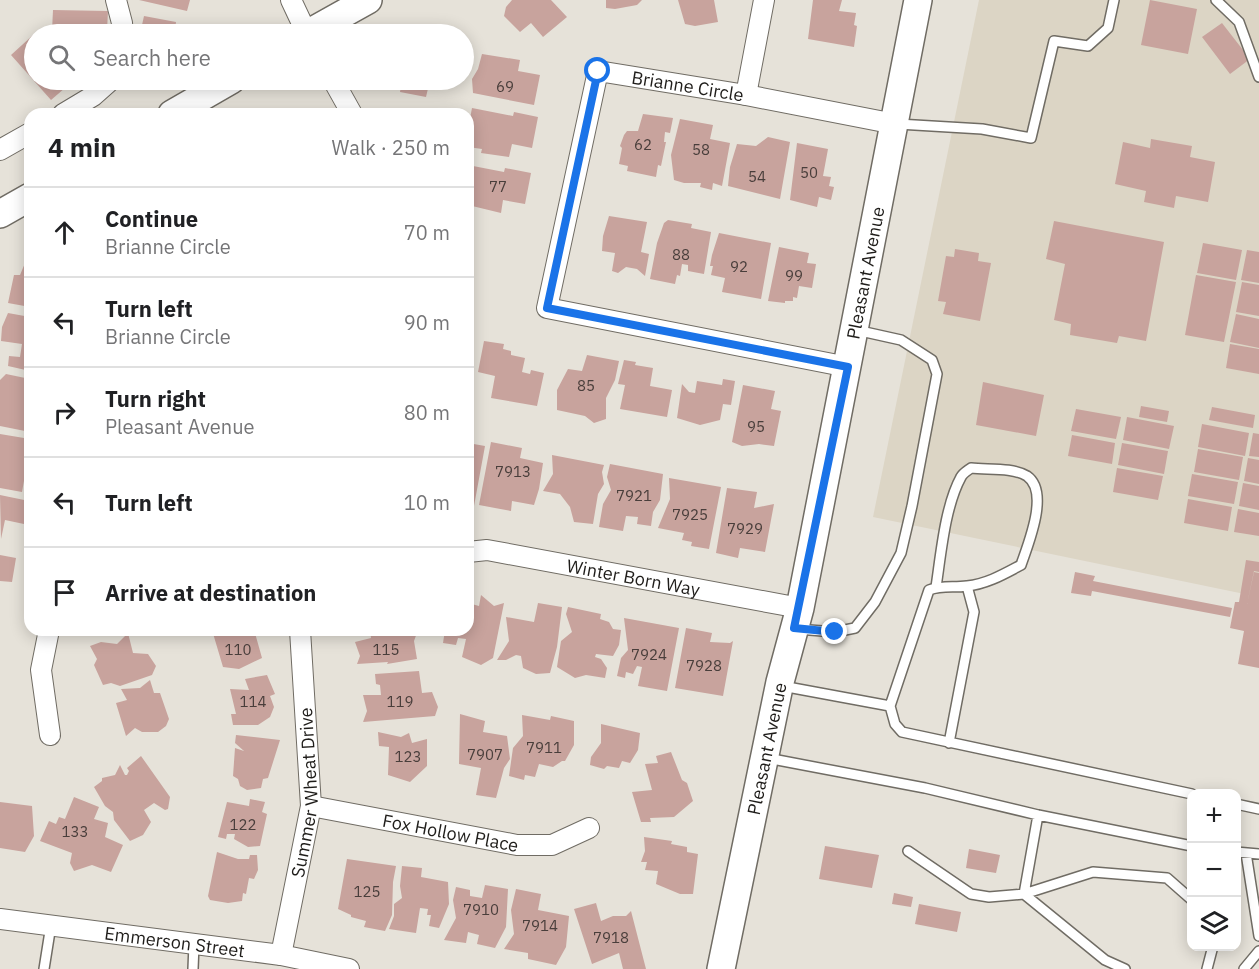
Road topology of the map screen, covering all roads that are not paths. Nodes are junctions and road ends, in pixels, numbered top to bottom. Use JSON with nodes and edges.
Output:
{"nodes":[{"id":1,"x":116,"y":0,"type":"edge"},
{"id":2,"x":291,"y":0,"type":"edge"},
{"id":3,"x":368,"y":0,"type":"edge"},
{"id":4,"x":764,"y":0,"type":"edge"},
{"id":5,"x":918,"y":0,"type":"edge"},
{"id":6,"x":1114,"y":0,"type":"edge"},
{"id":7,"x":1216,"y":0,"type":"edge"},
{"id":8,"x":122,"y":24,"type":"edge"},
{"id":9,"x":302,"y":24,"type":"edge"},
{"id":10,"x":325,"y":24,"type":"edge"},
{"id":11,"x":1259,"y":77,"type":"edge"},
{"id":12,"x":100,"y":90,"type":"edge"},
{"id":13,"x":214,"y":90,"type":"edge"},
{"id":14,"x":339,"y":90,"type":"edge"},
{"id":15,"x":746,"y":95,"type":"junction"},
{"id":16,"x":73,"y":108,"type":"edge"},
{"id":17,"x":182,"y":108,"type":"edge"},
{"id":18,"x":349,"y":108,"type":"edge"},
{"id":19,"x":895,"y":124,"type":"junction"},
{"id":20,"x":24,"y":136,"type":"edge"},
{"id":21,"x":0,"y":150,"type":"edge"},
{"id":22,"x":24,"y":200,"type":"edge"},
{"id":23,"x":0,"y":214,"type":"edge"},
{"id":24,"x":855,"y":330,"type":"junction"},
{"id":25,"x":848,"y":367,"type":"junction"},
{"id":26,"x":474,"y":551,"type":"edge"},
{"id":27,"x":968,"y":586,"type":"junction"},
{"id":28,"x":936,"y":587,"type":"junction"},
{"id":29,"x":797,"y":618,"type":"junction"},
{"id":30,"x":48,"y":636,"type":"edge"},
{"id":31,"x":300,"y":636,"type":"edge"},
{"id":32,"x":779,"y":685,"type":"junction"},
{"id":33,"x":890,"y":706,"type":"junction"},
{"id":34,"x":50,"y":735,"type":"dead end"},
{"id":35,"x":949,"y":742,"type":"junction"},
{"id":36,"x":765,"y":757,"type":"junction"},
{"id":37,"x":1187,"y":793,"type":"edge"},
{"id":38,"x":1241,"y":805,"type":"edge"},
{"id":39,"x":311,"y":806,"type":"junction"},
{"id":40,"x":1259,"y":808,"type":"edge"},
{"id":41,"x":1038,"y":815,"type":"junction"},
{"id":42,"x":589,"y":828,"type":"dead end"},
{"id":43,"x":1187,"y":845,"type":"edge"},
{"id":44,"x":908,"y":852,"type":"dead end"},
{"id":45,"x":1241,"y":852,"type":"edge"},
{"id":46,"x":1259,"y":854,"type":"edge"},
{"id":47,"x":1023,"y":894,"type":"junction"},
{"id":48,"x":1188,"y":897,"type":"edge"},
{"id":49,"x":0,"y":919,"type":"edge"},
{"id":50,"x":51,"y":925,"type":"junction"},
{"id":51,"x":1259,"y":936,"type":"edge"},
{"id":52,"x":194,"y":944,"type":"junction"},
{"id":53,"x":1212,"y":951,"type":"edge"},
{"id":54,"x":1259,"y":951,"type":"edge"},
{"id":55,"x":281,"y":955,"type":"junction"},
{"id":56,"x":44,"y":969,"type":"edge"},
{"id":57,"x":193,"y":969,"type":"edge"},
{"id":58,"x":349,"y":969,"type":"edge"},
{"id":59,"x":722,"y":969,"type":"edge"},
{"id":60,"x":1125,"y":969,"type":"edge"},
{"id":61,"x":1207,"y":969,"type":"edge"},
{"id":62,"x":1244,"y":969,"type":"edge"}],
"edges":[{"from":1,"to":8,"type":"street"},
{"from":2,"to":9,"type":"street"},
{"from":3,"to":10,"type":"street"},
{"from":4,"to":15,"type":"street"},
{"from":5,"to":19,"type":"street","name":"Pleasant Avenue"},
{"from":6,"to":19,"type":"lane"},
{"from":7,"to":11,"type":"lane"},
{"from":12,"to":16,"type":"street"},
{"from":13,"to":17,"type":"street"},
{"from":14,"to":18,"type":"street"},
{"from":15,"to":19,"type":"street","name":"Brianne Circle"},
{"from":15,"to":25,"type":"street","name":"Brianne Circle"},
{"from":19,"to":24,"type":"street","name":"Pleasant Avenue"},
{"from":20,"to":21,"type":"street"},
{"from":22,"to":23,"type":"street"},
{"from":24,"to":25,"type":"street","name":"Pleasant Avenue"},
{"from":24,"to":29,"type":"lane"},
{"from":25,"to":29,"type":"street","name":"Pleasant Avenue"},
{"from":26,"to":29,"type":"street","name":"Winter Born Way"},
{"from":27,"to":28,"type":"lane"},
{"from":27,"to":28,"type":"lane"},
{"from":27,"to":35,"type":"lane"},
{"from":28,"to":33,"type":"lane"},
{"from":29,"to":32,"type":"street","name":"Pleasant Avenue"},
{"from":30,"to":34,"type":"street"},
{"from":31,"to":39,"type":"street","name":"Summer Wheat Drive"},
{"from":32,"to":33,"type":"lane"},
{"from":32,"to":36,"type":"street","name":"Pleasant Avenue"},
{"from":33,"to":35,"type":"lane"},
{"from":35,"to":37,"type":"lane"},
{"from":36,"to":41,"type":"lane"},
{"from":36,"to":59,"type":"street","name":"Pleasant Avenue"},
{"from":38,"to":40,"type":"lane"},
{"from":39,"to":42,"type":"street","name":"Fox Hollow Place"},
{"from":39,"to":55,"type":"street","name":"Summer Wheat Drive"},
{"from":41,"to":43,"type":"lane"},
{"from":41,"to":47,"type":"lane"},
{"from":44,"to":47,"type":"lane"},
{"from":45,"to":46,"type":"lane"},
{"from":45,"to":51,"type":"lane"},
{"from":47,"to":48,"type":"lane"},
{"from":47,"to":60,"type":"lane"},
{"from":49,"to":50,"type":"street","name":"Emmerson Street"},
{"from":50,"to":52,"type":"street","name":"Emmerson Street"},
{"from":50,"to":56,"type":"lane"},
{"from":52,"to":55,"type":"street","name":"Emmerson Street"},
{"from":52,"to":57,"type":"lane"},
{"from":53,"to":61,"type":"lane"},
{"from":54,"to":62,"type":"lane"},
{"from":55,"to":58,"type":"street","name":"Emmerson Street"}]}
